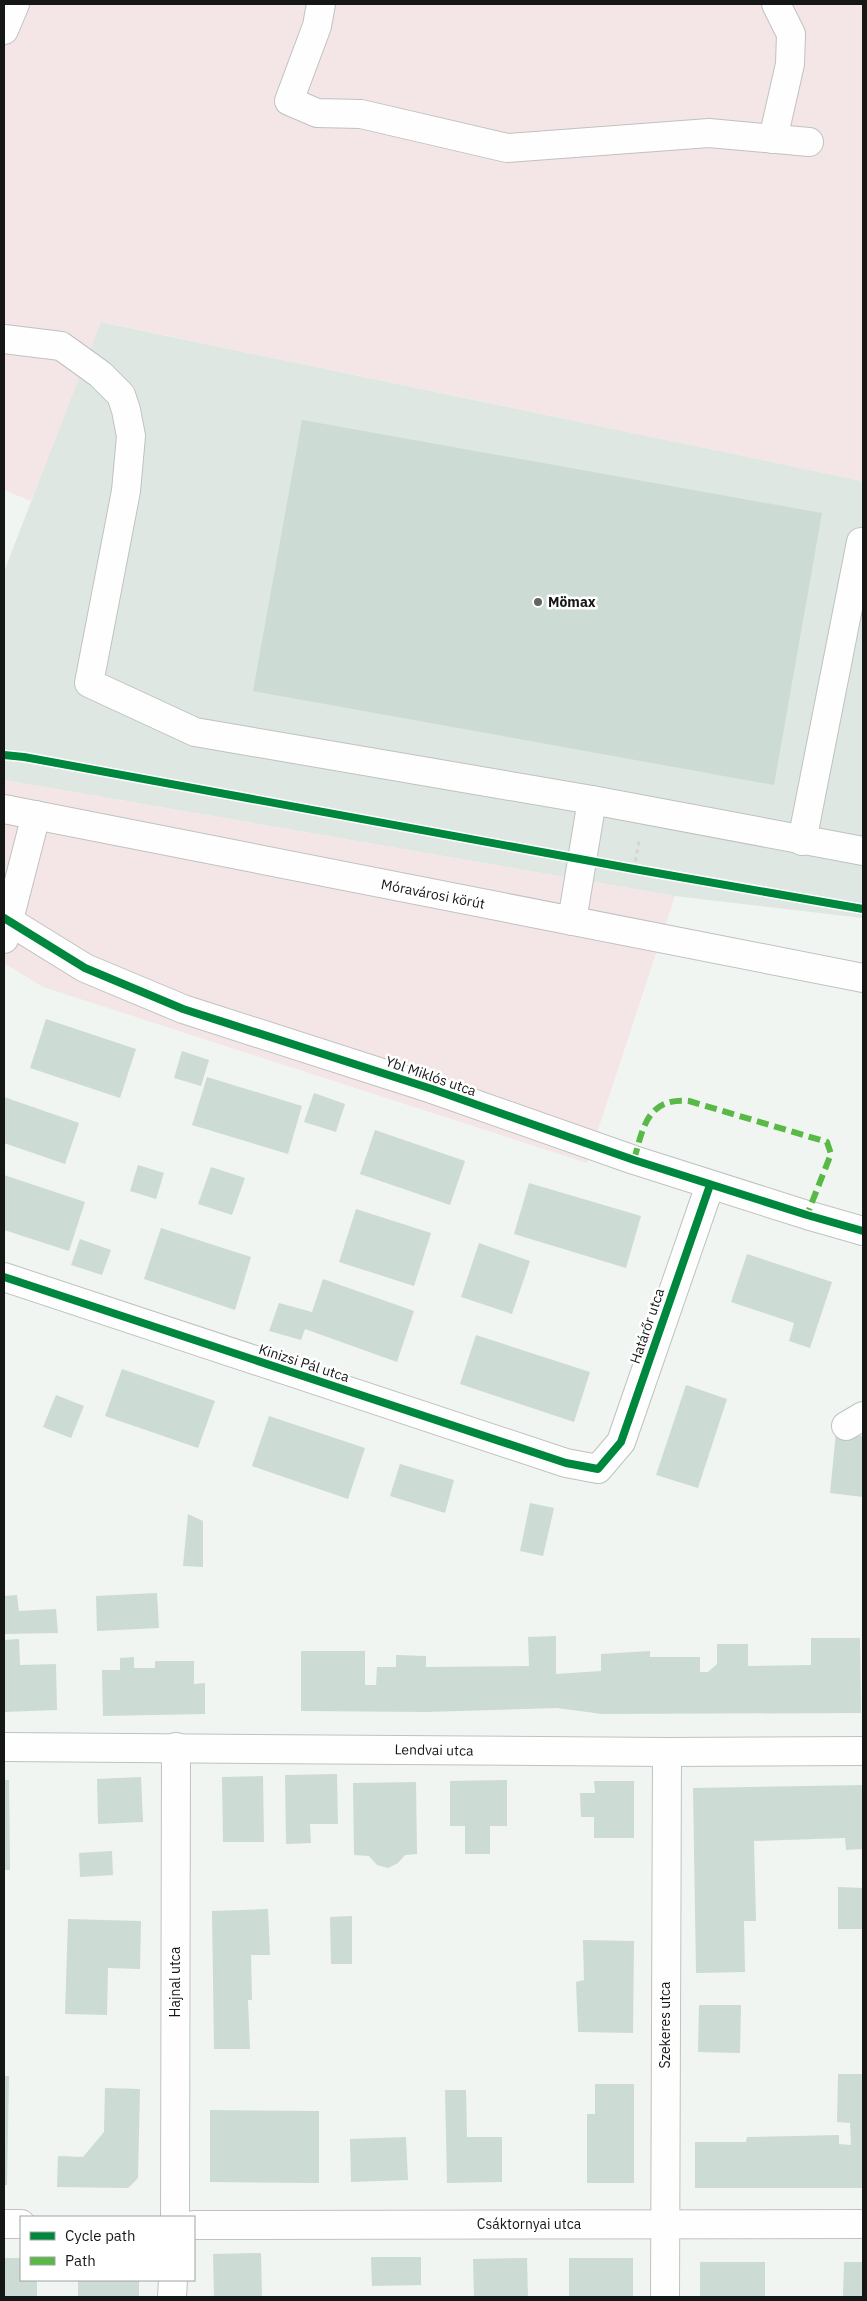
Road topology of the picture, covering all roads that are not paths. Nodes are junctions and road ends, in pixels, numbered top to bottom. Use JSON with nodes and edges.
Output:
{"nodes":[{"id":1,"x":15,"y":4,"type":"edge"},
{"id":2,"x":321,"y":4,"type":"edge"},
{"id":3,"x":776,"y":4,"type":"edge"},
{"id":4,"x":4,"y":30,"type":"edge"},
{"id":5,"x":773,"y":139,"type":"junction"},
{"id":6,"x":808,"y":142,"type":"dead end"},
{"id":7,"x":4,"y":339,"type":"edge"},
{"id":8,"x":863,"y":543,"type":"edge"},
{"id":9,"x":592,"y":800,"type":"junction"},
{"id":10,"x":4,"y":810,"type":"edge"},
{"id":11,"x":36,"y":815,"type":"junction"},
{"id":12,"x":802,"y":841,"type":"junction"},
{"id":13,"x":863,"y":851,"type":"edge"},
{"id":14,"x":572,"y":921,"type":"junction"},
{"id":15,"x":6,"y":927,"type":"edge"},
{"id":16,"x":863,"y":978,"type":"edge"},
{"id":17,"x":710,"y":1185,"type":"junction"},
{"id":18,"x":863,"y":1230,"type":"edge"},
{"id":19,"x":4,"y":1277,"type":"edge"},
{"id":20,"x":598,"y":1469,"type":"joint"},
{"id":21,"x":4,"y":1747,"type":"edge"},
{"id":22,"x":176,"y":1747,"type":"junction"},
{"id":23,"x":863,"y":1751,"type":"edge"},
{"id":24,"x":667,"y":1752,"type":"junction"},
{"id":25,"x":175,"y":2216,"type":"edge"},
{"id":26,"x":664,"y":2223,"type":"junction"},
{"id":27,"x":4,"y":2224,"type":"edge"},
{"id":28,"x":20,"y":2224,"type":"edge"},
{"id":29,"x":863,"y":2224,"type":"edge"},
{"id":30,"x":195,"y":2225,"type":"edge"},
{"id":31,"x":173,"y":2281,"type":"edge"},
{"id":32,"x":172,"y":2297,"type":"edge"},
{"id":33,"x":665,"y":2297,"type":"edge"}],
"edges":[{"from":1,"to":4,"type":"street"},
{"from":2,"to":5,"type":"street"},
{"from":3,"to":5,"type":"street"},
{"from":5,"to":6,"type":"street"},
{"from":7,"to":9,"type":"street"},
{"from":8,"to":12,"type":"street"},
{"from":9,"to":12,"type":"street"},
{"from":9,"to":14,"type":"street"},
{"from":10,"to":11,"type":"street","name":"Móravárosi körút"},
{"from":11,"to":14,"type":"street","name":"Móravárosi körút"},
{"from":11,"to":15,"type":"street"},
{"from":12,"to":13,"type":"street"},
{"from":14,"to":16,"type":"street","name":"Móravárosi körút"},
{"from":15,"to":17,"type":"street","name":"Ybl Miklós utca"},
{"from":17,"to":18,"type":"street","name":"Ybl Miklós utca"},
{"from":17,"to":20,"type":"street","name":"Határőr utca"},
{"from":19,"to":20,"type":"street","name":"Kinizsi Pál utca"},
{"from":21,"to":22,"type":"street","name":"Lendvai utca"},
{"from":22,"to":24,"type":"street","name":"Lendvai utca"},
{"from":22,"to":25,"type":"street","name":"Hajnal utca"},
{"from":23,"to":24,"type":"street","name":"Lendvai utca"},
{"from":24,"to":26,"type":"street","name":"Szekeres utca"},
{"from":26,"to":29,"type":"street","name":"Csáktornyai utca"},
{"from":26,"to":30,"type":"street","name":"Csáktornyai utca"},
{"from":26,"to":33,"type":"street","name":"Szekeres utca"},
{"from":27,"to":28,"type":"street"},
{"from":31,"to":32,"type":"street"}]}
